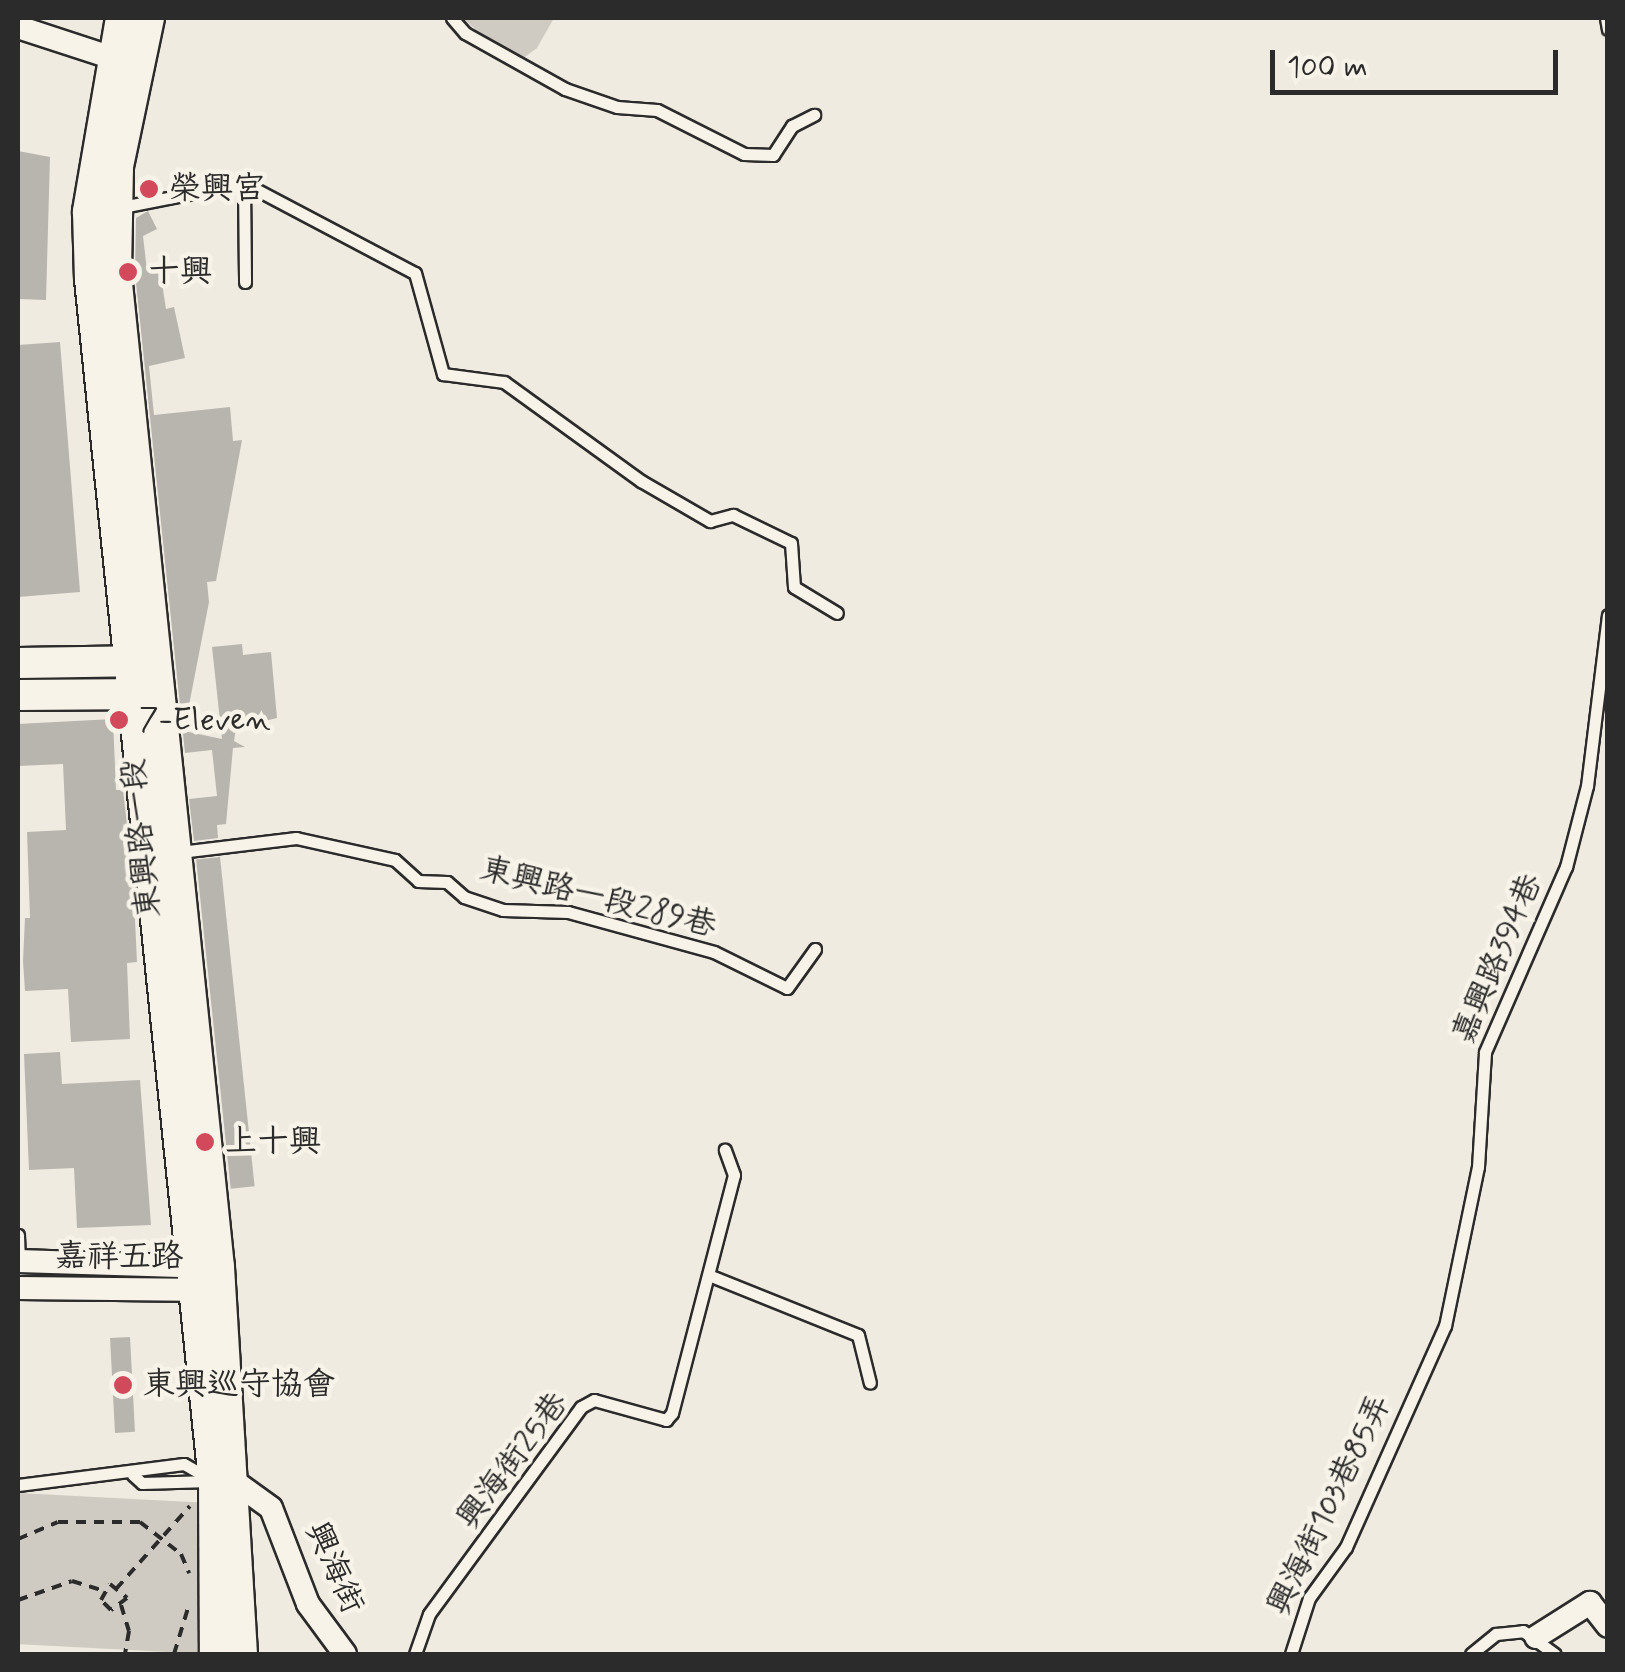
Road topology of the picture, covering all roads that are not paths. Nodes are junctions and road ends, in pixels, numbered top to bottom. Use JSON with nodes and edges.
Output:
{"nodes":[{"id":1,"x":120,"y":18,"type":"edge"},
{"id":2,"x":149,"y":18,"type":"edge"},
{"id":3,"x":452,"y":18,"type":"edge"},
{"id":4,"x":1606,"y":18,"type":"edge"},
{"id":5,"x":18,"y":27,"type":"edge"},
{"id":6,"x":1608,"y":29,"type":"edge"},
{"id":7,"x":110,"y":57,"type":"junction"},
{"id":8,"x":814,"y":115,"type":"dead end"},
{"id":9,"x":244,"y":183,"type":"junction"},
{"id":10,"x":102,"y":210,"type":"junction"},
{"id":11,"x":245,"y":282,"type":"dead end"},
{"id":12,"x":837,"y":613,"type":"dead end"},
{"id":13,"x":1608,"y":615,"type":"edge"},
{"id":14,"x":144,"y":661,"type":"junction"},
{"id":15,"x":18,"y":663,"type":"edge"},
{"id":16,"x":148,"y":694,"type":"junction"},
{"id":17,"x":18,"y":695,"type":"edge"},
{"id":18,"x":180,"y":852,"type":"junction"},
{"id":19,"x":814,"y":949,"type":"dead end"},
{"id":20,"x":725,"y":1150,"type":"dead end"},
{"id":21,"x":18,"y":1235,"type":"edge"},
{"id":22,"x":18,"y":1261,"type":"edge"},
{"id":23,"x":711,"y":1276,"type":"junction"},
{"id":24,"x":206,"y":1279,"type":"junction"},
{"id":25,"x":18,"y":1288,"type":"edge"},
{"id":26,"x":1446,"y":1326,"type":"joint"},
{"id":27,"x":870,"y":1383,"type":"dead end"},
{"id":28,"x":224,"y":1482,"type":"junction"},
{"id":29,"x":18,"y":1486,"type":"edge"},
{"id":30,"x":1599,"y":1598,"type":"edge"},
{"id":31,"x":1608,"y":1626,"type":"edge"},
{"id":32,"x":1536,"y":1637,"type":"junction"},
{"id":33,"x":216,"y":1654,"type":"edge"},
{"id":34,"x":242,"y":1654,"type":"edge"},
{"id":35,"x":344,"y":1654,"type":"edge"},
{"id":36,"x":415,"y":1654,"type":"edge"},
{"id":37,"x":1291,"y":1654,"type":"edge"},
{"id":38,"x":1471,"y":1654,"type":"edge"},
{"id":39,"x":1555,"y":1654,"type":"edge"}],
"edges":[{"from":1,"to":7,"type":"street","name":"東興路一段"},
{"from":2,"to":10,"type":"street","name":"東興路一段"},
{"from":3,"to":8,"type":"lane"},
{"from":4,"to":6,"type":"lane"},
{"from":5,"to":7,"type":"street"},
{"from":7,"to":10,"type":"street","name":"東興路一段"},
{"from":9,"to":10,"type":"lane"},
{"from":9,"to":11,"type":"lane"},
{"from":9,"to":12,"type":"lane"},
{"from":10,"to":14,"type":"street","name":"東興路一段"},
{"from":13,"to":26,"type":"lane","name":"嘉興路394巷"},
{"from":14,"to":15,"type":"street"},
{"from":14,"to":16,"type":"street","name":"東興路一段"},
{"from":16,"to":17,"type":"street"},
{"from":16,"to":18,"type":"street","name":"東興路一段"},
{"from":16,"to":24,"type":"street","name":"東興路一段"},
{"from":18,"to":19,"type":"lane","name":"東興路一段289巷"},
{"from":18,"to":24,"type":"street","name":"東興路一段"},
{"from":20,"to":23,"type":"lane","name":"興海街25巷"},
{"from":21,"to":22,"type":"lane"},
{"from":22,"to":24,"type":"street","name":"嘉祥五路"},
{"from":23,"to":27,"type":"lane"},
{"from":23,"to":36,"type":"lane","name":"興海街25巷"},
{"from":24,"to":25,"type":"street","name":"嘉祥五路"},
{"from":24,"to":28,"type":"street","name":"東興路一段"},
{"from":26,"to":37,"type":"lane","name":"興海街103巷85弄"},
{"from":28,"to":29,"type":"lane"},
{"from":28,"to":33,"type":"street","name":"東興路一段"},
{"from":28,"to":34,"type":"street","name":"東興路一段"},
{"from":28,"to":35,"type":"street","name":"興海街"},
{"from":30,"to":31,"type":"street"},
{"from":30,"to":32,"type":"street"},
{"from":32,"to":38,"type":"lane"},
{"from":32,"to":39,"type":"lane"}]}
